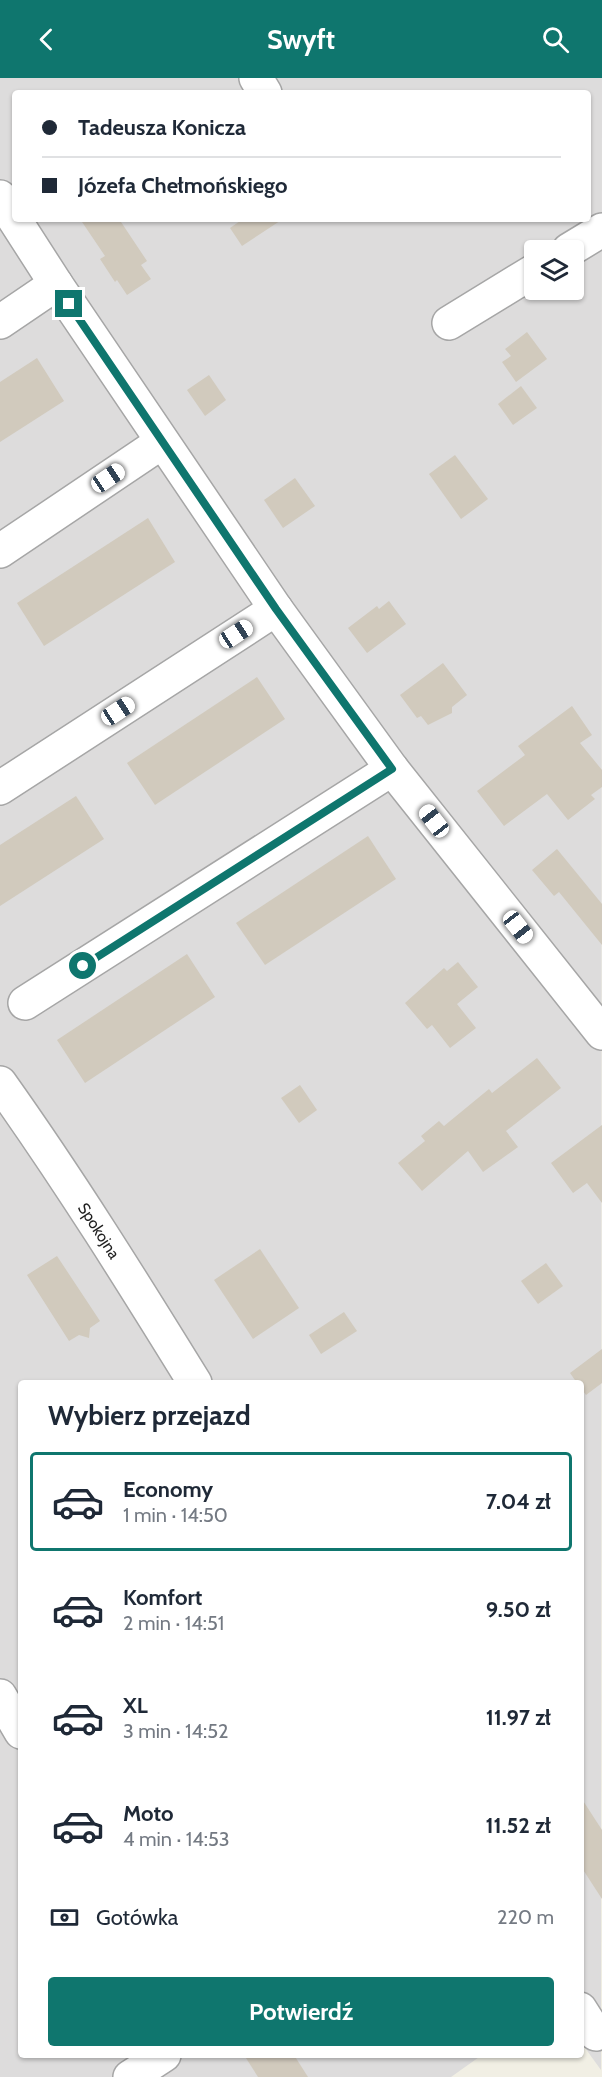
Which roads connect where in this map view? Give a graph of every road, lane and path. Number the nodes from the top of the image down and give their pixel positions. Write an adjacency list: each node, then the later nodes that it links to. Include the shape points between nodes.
1 (0, 197): 2 (street)
2 (12, 216)
3 (16, 222): 7 (street)
4 (602, 230): 5 (street)
5 (584, 241)
6 (524, 278): 9 (street)
7 (56, 284): 8 (street); 10 (street)
8 (0, 321)
9 (449, 323)
10 (162, 442): 11 (street); 12 (street)
11 (0, 551)
12 (276, 609): 13 (street); 14 (street)
13 (392, 769): 15 (street); 16 (street)
14 (0, 788)
15 (25, 1003)
16 (602, 1032)
17 (0, 1083): 18 (street, Spokojna, via 45,1146)
18 (193, 1380)
19 (0, 1696): 20 (street)
20 (18, 1727)
21 (159, 2058): 22 (street)
22 (130, 2077)

